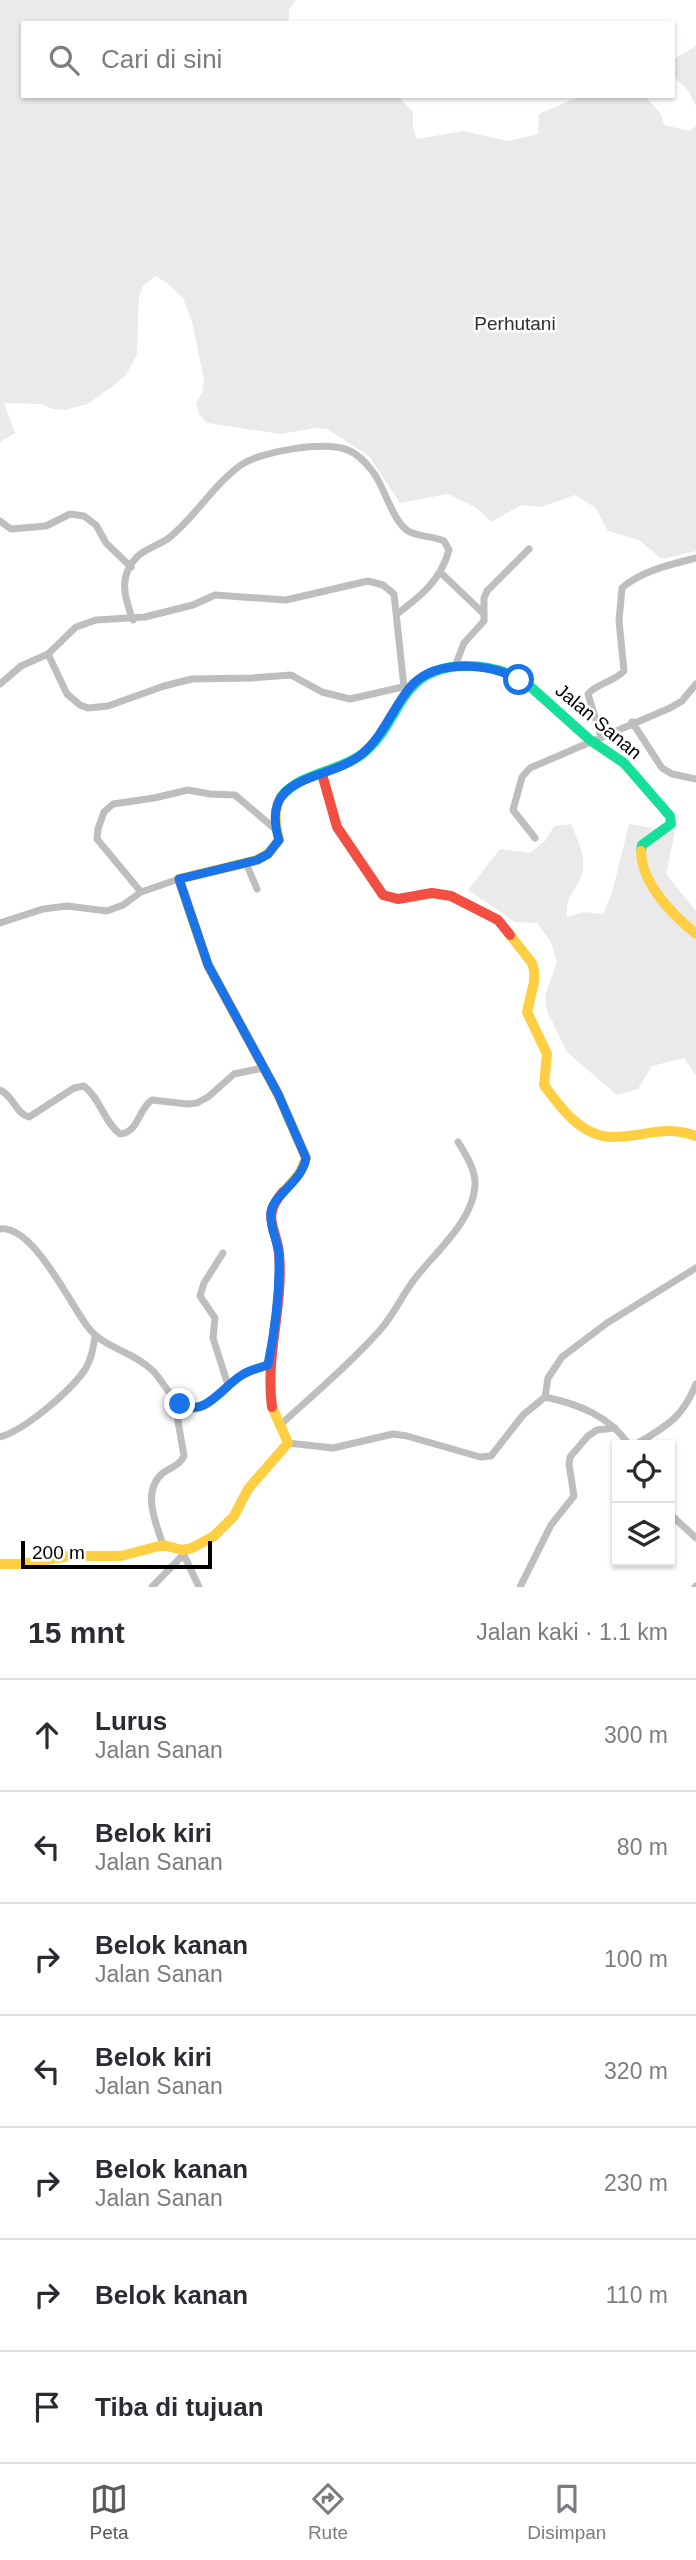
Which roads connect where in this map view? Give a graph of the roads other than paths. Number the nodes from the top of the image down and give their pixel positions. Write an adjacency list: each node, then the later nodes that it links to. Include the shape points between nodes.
1 (0, 521): 4 (street, via 11,529 46,526 70,514 84,516)
2 (529, 549): 7 (street, via 487,591)
3 (696, 558): 15 (street, via 622,588 619,621 624,671 588,694)
4 (131, 567): 5 (street, via 138,556 184,525 242,464 260,456 328,446 349,450 362,459 409,531 444,541 449,550); 8 (street, via 124,576 125,599)
5 (440, 572): 6 (street, via 424,594); 7 (street)
6 (397, 614): 8 (street, via 394,594 368,581 286,600 215,595); 13 (street)
7 (485, 615): 10 (street, via 464,643)
8 (133, 620): 9 (street, via 102,619 80,625)
9 (48, 654): 11 (street, via 20,666); 13 (street, via 67,694 88,708 192,679 291,675 322,692 350,699)
10 (455, 666): 13 (street, Jalan Sanan); 15 (street, Jalan Sanan, via 506,672)
11 (0, 684)
12 (696, 684): 14 (street, via 676,705)
13 (409, 685): 16 (street, via 362,755)
14 (632, 722): 15 (street); 17 (street, via 662,768)
15 (596, 739): 19 (street, via 535,764 522,777 513,810); 25 (street, Jalan Sanan, via 629,767 672,820 667,829 642,845 640,859 680,922)
16 (322, 774): 18 (street, via 301,779 290,788 278,804); 28 (street, via 337,827 383,895 398,899 432,893 451,896 498,920 532,963 535,983 527,1012 547,1054 544,1085 574,1121 600,1136 679,1130)
17 (696, 779)
18 (274, 828): 20 (street, via 279,840 275,846 263,858); 23 (street, via 232,794 188,790 113,804 104,812 97,839)
19 (535, 838)
20 (246, 863): 21 (street); 22 (street)
21 (179, 879): 23 (street); 26 (street, via 208,965)
22 (257, 890)
23 (141, 892): 24 (street, via 107,911 67,906)
24 (0, 923)
25 (696, 934)
26 (263, 1068): 27 (street, via 228,1077 197,1103 152,1100 125,1134 110,1124 84,1086 29,1117); 34 (street, via 306,1158 301,1175 271,1213 279,1254)
27 (0, 1090)
28 (696, 1136)
29 (458, 1142): 39 (street, via 475,1185 467,1212 381,1329)
30 (0, 1229): 33 (street, via 15,1231 26,1240)
31 (223, 1254): 36 (street, via 200,1296 215,1318 213,1338)
32 (696, 1268): 38 (street, via 567,1352 548,1378)
33 (94, 1336): 37 (street, via 145,1364); 41 (street, via 92,1354 79,1378 21,1427)
34 (268, 1365): 36 (street, via 248,1371); 39 (street, via 272,1408)
35 (696, 1384): 43 (street, via 679,1415)
36 (228, 1385): 37 (street, via 198,1408 188,1408)
37 (173, 1396): 47 (street, via 184,1456 155,1483 151,1507)
38 (545, 1397): 40 (street, via 576,1405); 44 (street, via 523,1415 487,1458 393,1434 333,1448)
39 (279, 1426): 44 (street)
40 (615, 1428): 42 (street); 52 (street, via 587,1436 570,1457 574,1496 551,1525)
41 (0, 1437)
42 (625, 1440)
43 (642, 1440)
44 (288, 1443): 48 (street, via 248,1489 226,1525 203,1544)
45 (675, 1519): 46 (street)
46 (696, 1538)
47 (163, 1545): 48 (street); 49 (street, via 121,1556)
48 (183, 1552): 50 (street); 51 (street)
49 (0, 1564)
50 (152, 1587)
51 (199, 1587)
52 (520, 1587)

